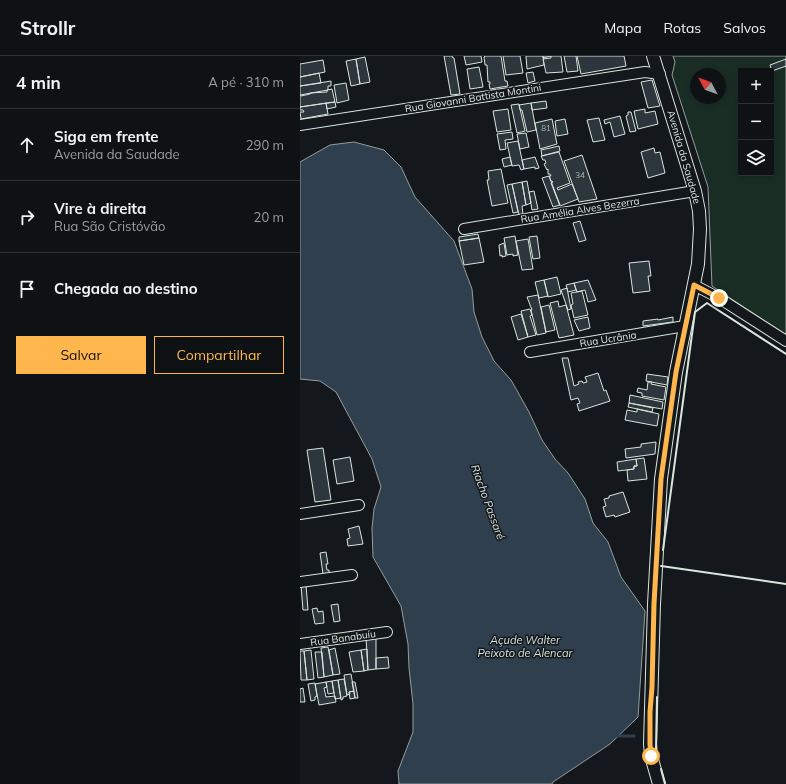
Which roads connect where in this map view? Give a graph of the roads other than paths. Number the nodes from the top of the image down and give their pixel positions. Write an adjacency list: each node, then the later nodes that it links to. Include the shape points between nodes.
1 (656, 65): 2 (street, Rua Giovanni Battista Montini, via 645,72); 3 (street, Avenida da Saudade)
2 (300, 125)
3 (695, 191): 4 (street, Rua Amélia Alves Bezerra); 5 (street, Avenida da Saudade, via 700,240)
4 (464, 229)
5 (694, 285): 6 (street, Avenida da Saudade); 7 (street)
6 (685, 326): 8 (street, Rua Ucrânia); 15 (street, Avenida da Saudade, via 663,463 658,524 650,744)
7 (786, 341)
8 (530, 352)
9 (359, 505): 10 (street)
10 (300, 514)
11 (352, 575): 12 (street)
12 (300, 582)
13 (387, 632): 14 (street, Rua Banabuíu)
14 (300, 644)
15 (659, 784)

